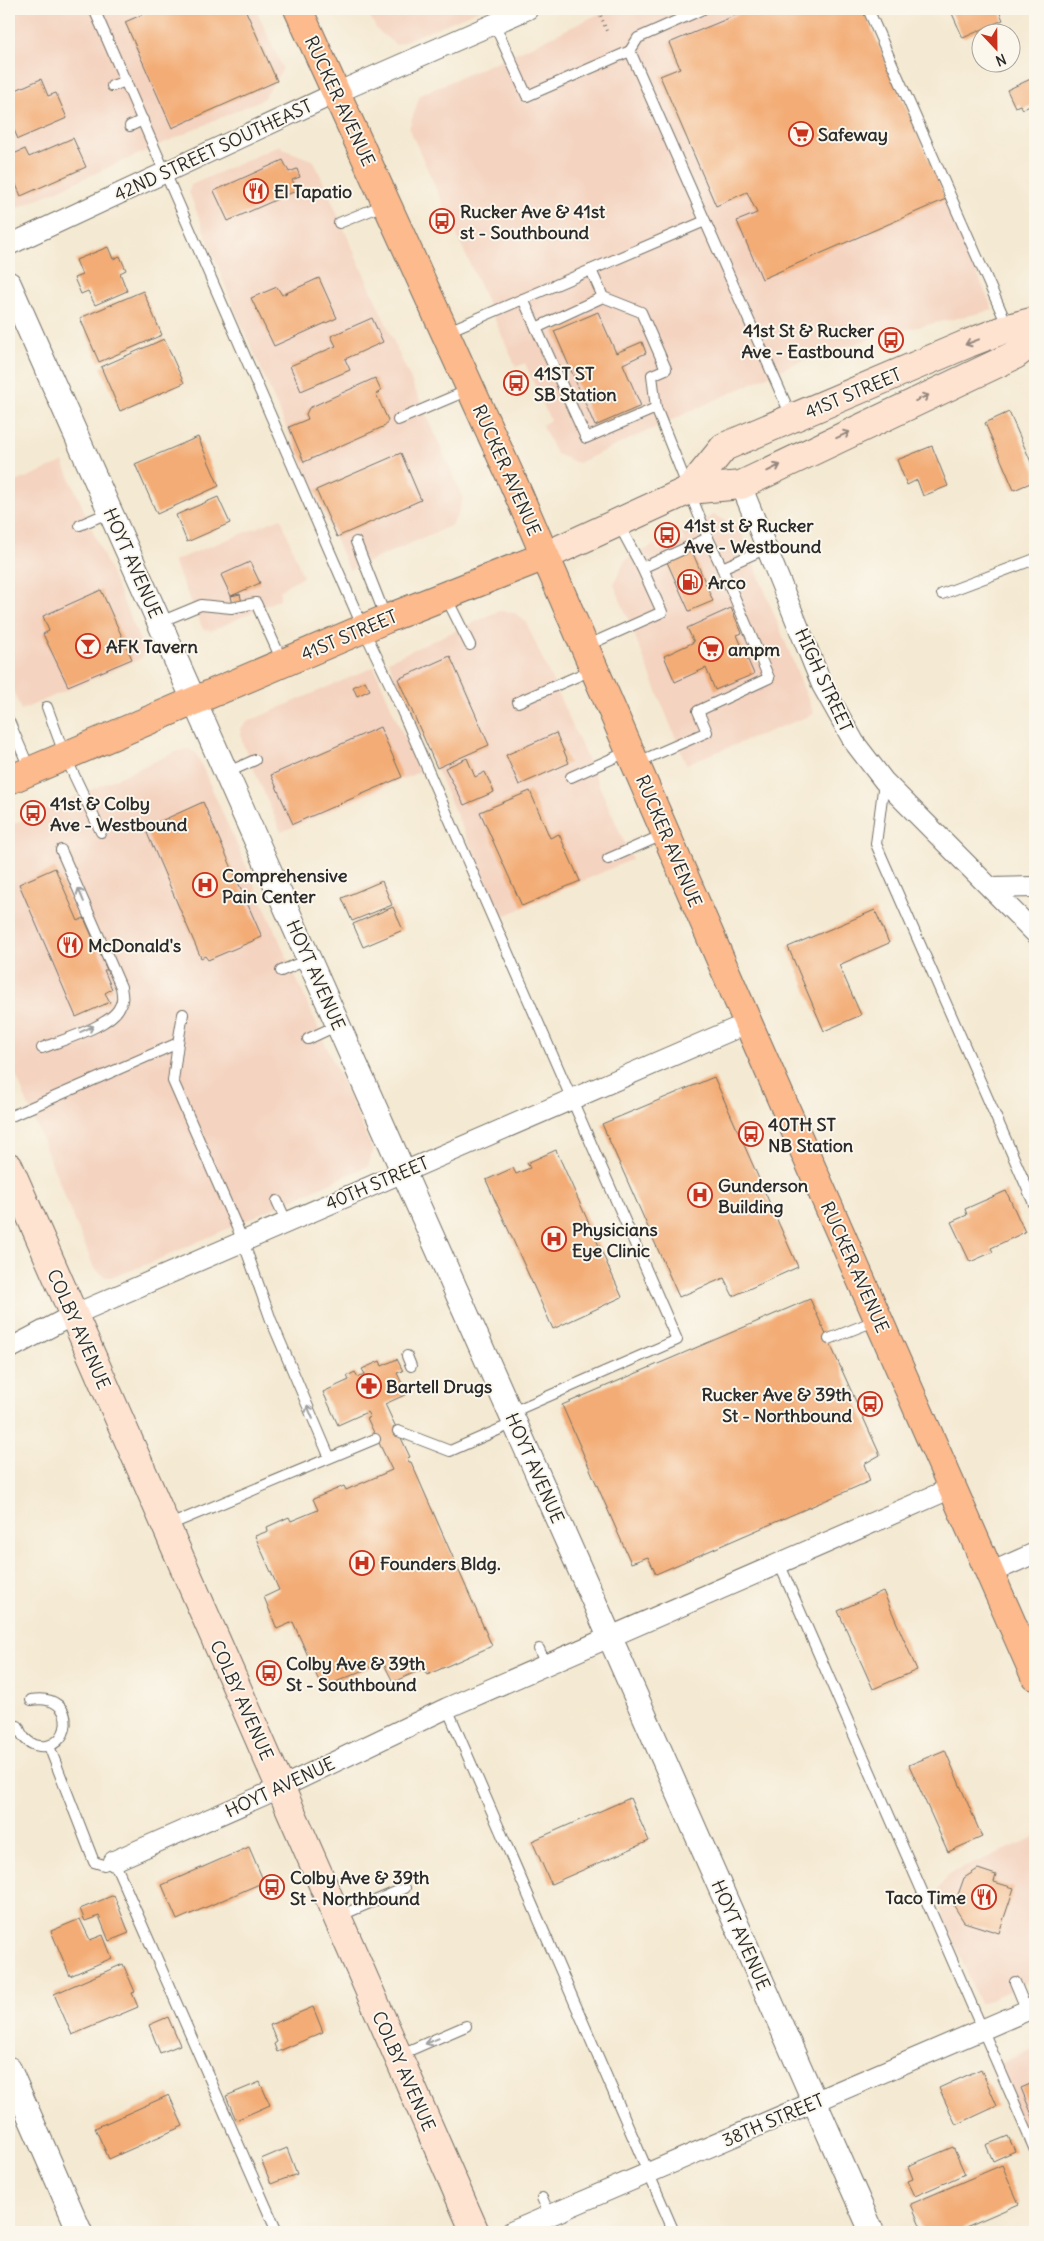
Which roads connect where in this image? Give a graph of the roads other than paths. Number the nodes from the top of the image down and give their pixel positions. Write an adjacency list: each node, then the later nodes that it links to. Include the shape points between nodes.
1 (94, 9): 8 (lane)
2 (298, 9): 10 (main road, RUCKER AVENUE)
3 (703, 9): 7 (lane, via 638,38)
4 (868, 9): 24 (lane)
5 (517, 11): 6 (street, 42ND STREET SOUTHEAST)
6 (494, 23): 7 (lane, via 527,96); 10 (street, 42ND STREET SOUTHEAST)
7 (630, 50): 15 (lane)
8 (126, 81): 9 (lane); 11 (lane)
9 (112, 86)
10 (336, 93): 13 (street, 42ND STREET SOUTHEAST); 14 (main road, RUCKER AVENUE)
11 (143, 120): 12 (lane); 13 (lane)
12 (130, 126)
13 (166, 172): 17 (street, 42ND STREET SOUTHEAST); 48 (lane)
14 (387, 203): 16 (lane); 25 (main road, RUCKER AVENUE)
15 (705, 221): 18 (lane); 30 (lane)
16 (339, 223)
17 (9, 245)
18 (591, 270): 20 (lane); 21 (lane)
19 (9, 284): 35 (street, HOYT AVENUE)
20 (603, 297): 23 (lane); 29 (lane, via 641,312 666,369 652,375)
21 (523, 299): 23 (lane); 25 (lane)
22 (1035, 321): 24 (main road, 41ST STREET)
23 (536, 328): 29 (lane, via 586,438)
24 (1008, 328): 28 (main road, 41ST STREET, one-way to 28)
25 (446, 332): 27 (main road, RUCKER AVENUE)
26 (1035, 340): 31 (main road, 41ST STREET, one-way to 26, via 1015,355)
27 (472, 389): 32 (lane); 41 (main road, RUCKER AVENUE)
28 (864, 389): 30 (main road, 41ST STREET); 31 (main road)
29 (656, 408): 34 (lane)
30 (792, 418): 34 (main road, 41ST STREET, via 724,447)
31 (877, 418): 33 (main road, 41ST STREET, one-way to 31)
32 (398, 420)
33 (740, 485): 34 (main road, 41ST STREET); 40 (street, HIGH STREET)
34 (689, 490): 36 (main road, 41ST STREET); 38 (lane)
35 (110, 512): 37 (lane); 47 (street, HOYT AVENUE)
36 (618, 523): 41 (main road, 41ST STREET); 43 (lane)
37 (80, 525)
38 (707, 536): 43 (lane); 44 (lane)
39 (356, 542): 48 (lane)
40 (767, 548): 44 (lane); 62 (street, HIGH STREET, via 822,684 854,742)
41 (545, 556): 46 (main road, 41ST STREET); 50 (main road, RUCKER AVENUE)
42 (1035, 559): 45 (lane)
43 (642, 568): 50 (lane, via 662,612)
44 (722, 568): 57 (lane, via 768,678 698,711 707,732)
45 (942, 594)
46 (445, 595): 48 (main road, 41ST STREET); 49 (lane)
47 (160, 622): 51 (lane, via 201,605 231,608 256,603); 52 (street, HOYT AVENUE)
48 (375, 624): 51 (main road, 41ST STREET); 78 (lane, via 396,697)
49 (470, 645)
50 (590, 658): 53 (lane); 57 (main road, RUCKER AVENUE)
51 (282, 663): 52 (main road, 41ST STREET)
52 (193, 702): 56 (main road, 41ST STREET); 59 (street, HOYT AVENUE)
53 (518, 702)
54 (47, 707): 56 (lane)
55 (9, 721): 60 (lane)
56 (65, 756): 60 (main road, 41ST STREET); 63 (lane)
57 (633, 757): 61 (lane); 64 (main road, RUCKER AVENUE)
58 (255, 760): 59 (lane)
59 (226, 773): 70 (street, HOYT AVENUE)
60 (20, 775)
61 (571, 777)
62 (884, 781): 68 (street, HIGH STREET); 83 (lane, via 876,844)
63 (101, 832)
64 (666, 833): 66 (lane); 73 (main road, RUCKER AVENUE)
65 (61, 850): 77 (lane, one-way to 65, via 111,1018 123,998)
66 (608, 859)
67 (1035, 887): 68 (street)
68 (990, 888): 69 (street, HIGH STREET)
69 (1035, 933)
70 (309, 959): 71 (lane); 74 (street, HOYT AVENUE)
71 (281, 971)
72 (183, 1014): 76 (lane)
73 (748, 1023): 78 (street, 40TH STREET); 87 (main road, RUCKER AVENUE)
74 (338, 1025): 75 (lane); 81 (street, HOYT AVENUE)
75 (308, 1039)
76 (178, 1043): 79 (lane); 85 (lane, via 173,1081)
77 (42, 1048)
78 (571, 1100): 81 (street, 40TH STREET); 90 (lane, via 678,1340)
79 (9, 1117)
80 (9, 1167): 86 (main road, COLBY AVENUE)
81 (403, 1172): 84 (street, 40TH STREET); 90 (street, HOYT AVENUE)
82 (277, 1201): 84 (lane)
83 (1035, 1206)
84 (287, 1222): 85 (street, 40TH STREET)
85 (243, 1242): 86 (street, 40TH STREET); 93 (lane, one-way to 85, via 271,1320)
86 (73, 1315): 89 (street, 40TH STREET); 95 (main road, COLBY AVENUE)
87 (878, 1319): 88 (lane); 94 (main road, RUCKER AVENUE)
88 (829, 1339)
89 (9, 1349)
90 (512, 1418): 91 (lane, via 450,1451); 99 (street, HOYT AVENUE)
91 (398, 1431)
92 (375, 1439): 93 (lane)
93 (330, 1456): 95 (lane)
94 (952, 1488): 97 (street, HOYT AVENUE); 98 (main road, RUCKER AVENUE)
95 (166, 1526): 105 (main road, COLBY AVENUE)
96 (1035, 1553): 98 (street)
97 (780, 1563): 99 (street, HOYT AVENUE); 112 (lane)
98 (990, 1573): 100 (main road, RUCKER AVENUE)
99 (610, 1638): 102 (street, HOYT AVENUE, via 542,1657); 115 (street, HOYT AVENUE)
100 (1035, 1676)
101 (32, 1700): 104 (lane, via 56,1702 65,1715 62,1737)
102 (447, 1708): 105 (street, HOYT AVENUE); 117 (lane)
103 (18, 1726): 104 (lane, via 26,1740)
104 (49, 1746): 106 (lane, via 94,1862 104,1865)
105 (280, 1788): 106 (street, HOYT AVENUE); 108 (main road, COLBY AVENUE)
106 (114, 1861): 119 (lane)
107 (405, 1888): 108 (lane)
108 (337, 1917): 113 (main road, COLBY AVENUE)
109 (1015, 1982): 110 (lane)
110 (1031, 2009): 112 (street, 38TH STREET)
111 (466, 2026): 113 (lane, one-way to 113)
112 (982, 2031): 115 (street, 38TH STREET); 116 (lane)
113 (398, 2056): 120 (main road, COLBY AVENUE)
114 (9, 2069): 118 (street)
115 (815, 2102): 117 (street, 38TH STREET); 123 (street, HOYT AVENUE)
116 (1035, 2150)
117 (647, 2173): 121 (street, 38TH STREET, via 546,2207); 122 (lane)
118 (80, 2232)
119 (277, 2232)
120 (474, 2232)
121 (511, 2232)
122 (674, 2232)
123 (872, 2232)

